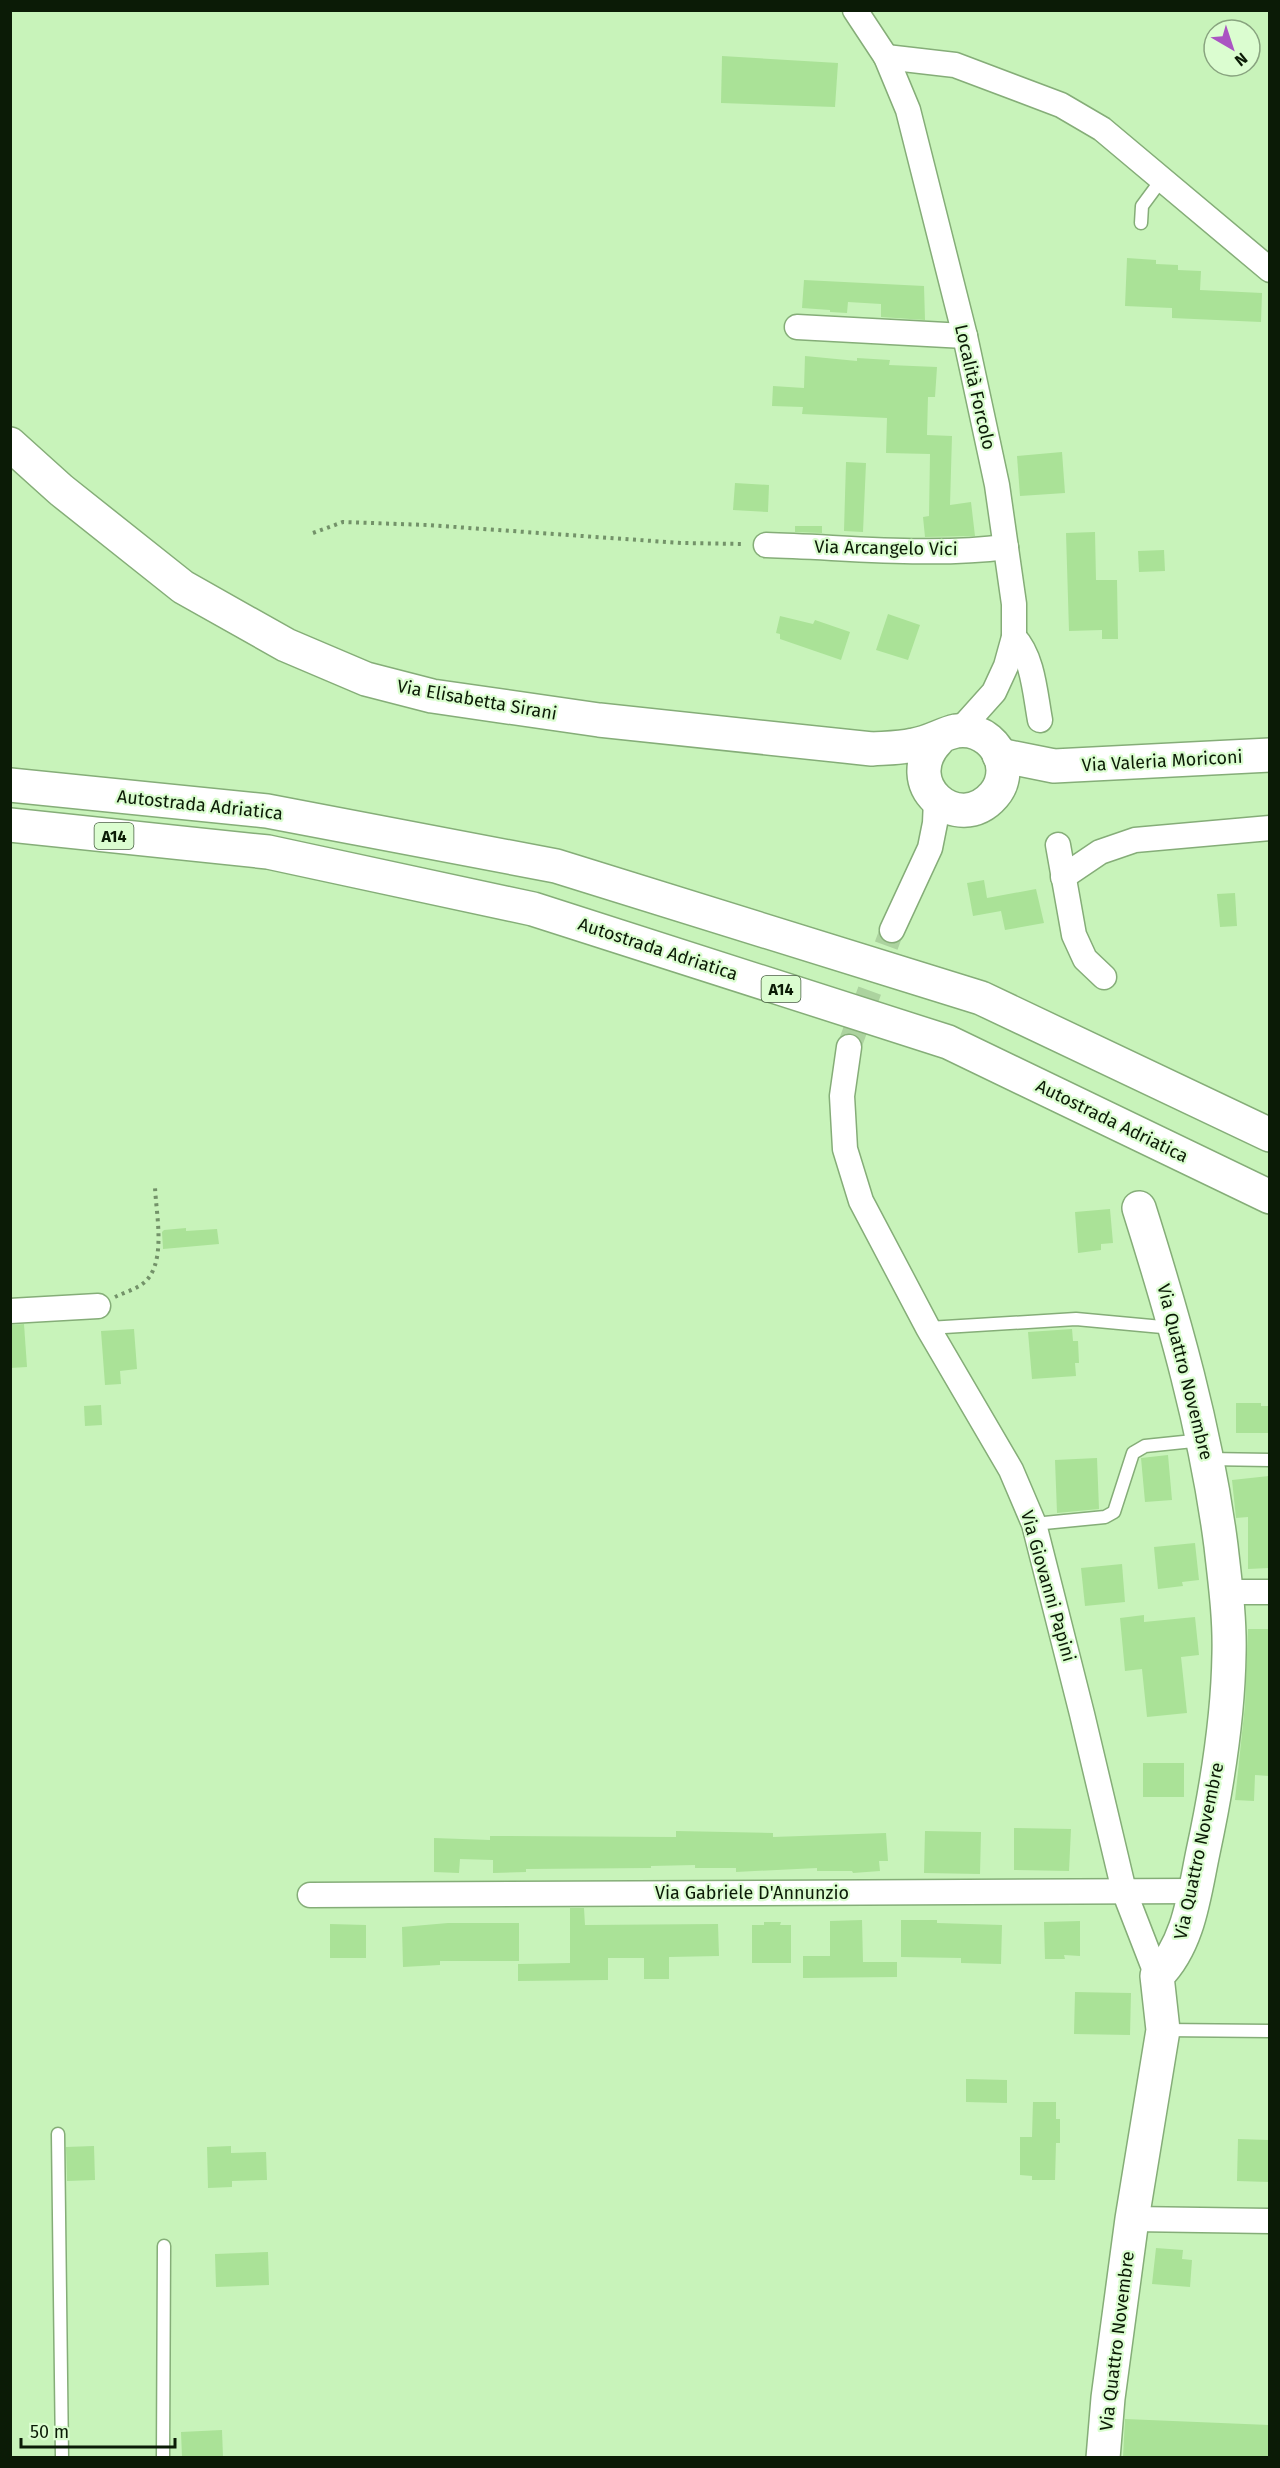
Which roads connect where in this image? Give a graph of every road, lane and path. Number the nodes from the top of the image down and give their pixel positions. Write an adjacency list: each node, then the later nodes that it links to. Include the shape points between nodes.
1 (855, 10): 2 (street, Località Forcolo)
2 (886, 57): 3 (street, via 955,65 1061,105 1102,129); 7 (street, Località Forcolo, via 908,110)
3 (1162, 179): 4 (lane, via 1142,206); 5 (street)
4 (1140, 223)
5 (1269, 270)
6 (797, 327): 7 (street)
7 (965, 336): 11 (street, Località Forcolo)
8 (10, 444): 16 (main road, Via Elisabetta Sirani, via 183,587 286,645 366,679 432,696 599,720)
9 (313, 533): 10 (path, via 343,522 681,543)
10 (766, 544): 11 (street, Via Arcangelo Vici, via 915,550)
11 (1006, 547): 12 (street, Località Forcolo)
12 (1014, 637): 13 (street); 14 (street, Località Forcolo, via 1026,656)
13 (994, 692): 15 (street); 18 (street, via 989,719)
14 (1040, 720)
15 (948, 735): 16 (main road, Via Elisabetta Sirani, via 913,746); 18 (main road, via 981,735); 20 (main road, via 924,759)
16 (872, 749): 20 (main road, Via Elisabetta Sirani, via 907,766)
17 (1269, 755): 18 (main road, Via Valeria Moriconi, via 1054,766)
18 (997, 760): 21 (main road, via 988,801)
19 (10, 785): 30 (main road, Autostrada Adriatica / A14, via 267,811 556,866 981,998)
20 (930, 790): 21 (main road, via 956,810); 25 (street, via 935,823)
21 (967, 810): 25 (street)
22 (10, 825): 32 (main road, Autostrada Adriatica / A14, via 268,852 533,909 948,1042)
23 (1269, 828): 26 (street, via 1135,840 1100,852)
24 (1058, 845): 26 (street)
25 (930, 848): 27 (street)
26 (1064, 877): 28 (street, via 1074,935 1085,959)
27 (892, 930)
28 (1104, 977)
29 (849, 1047): 36 (street, Via Giovanni Papini, via 842,1096 845,1149 861,1202)
30 (1269, 1135)
31 (155, 1187): 34 (path, via 158,1261 152,1274 141,1285)
32 (1269, 1197)
33 (1139, 1208): 37 (main road, Via Quattro Novembre)
34 (98, 1306): 35 (street)
35 (10, 1311)
36 (928, 1328): 37 (lane, via 1076,1320); 40 (street, Via Giovanni Papini, via 1011,1470)
37 (1177, 1328): 38 (main road, Via Quattro Novembre)
38 (1206, 1450): 39 (lane); 40 (lane, via 1145,1446 1133,1453 1114,1512 1105,1517); 41 (main road, Via Quattro Novembre)
39 (1269, 1460)
40 (1034, 1524): 43 (street, Via Giovanni Papini)
41 (1226, 1592): 42 (street); 44 (main road, Via Quattro Novembre, via 1226,1710)
42 (1269, 1592)
43 (1124, 1891): 44 (street, Via Gabriele D'Annunzio); 45 (street, Via Gabriele D'Annunzio); 46 (street, Via Giovanni Papini)
44 (1195, 1892): 46 (main road, Via Quattro Novembre, via 1180,1946)
45 (310, 1895)
46 (1157, 1977): 47 (main road, Via Quattro Novembre)
47 (1162, 2030): 48 (lane); 50 (main road, Via Quattro Novembre)
48 (1269, 2031)
49 (58, 2134): 53 (lane)
50 (1132, 2219): 51 (street); 55 (main road, Via Quattro Novembre)
51 (1269, 2221)
52 (164, 2246): 54 (lane)
53 (62, 2457)
54 (163, 2457)
55 (1103, 2457)

